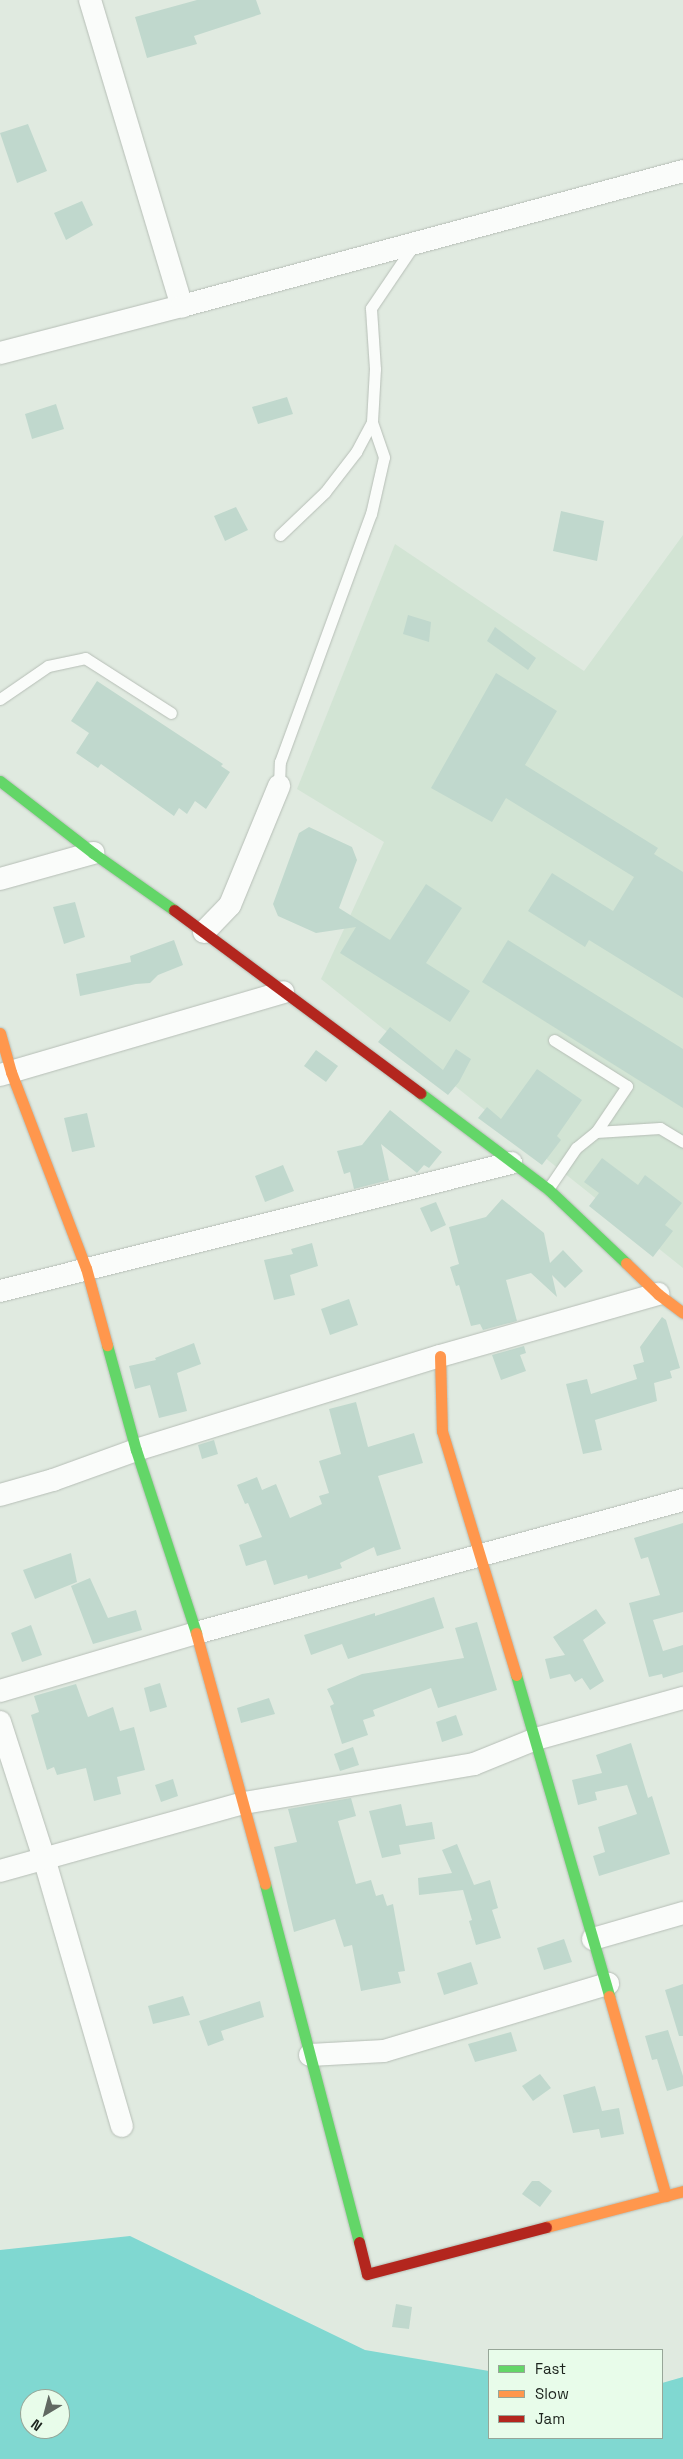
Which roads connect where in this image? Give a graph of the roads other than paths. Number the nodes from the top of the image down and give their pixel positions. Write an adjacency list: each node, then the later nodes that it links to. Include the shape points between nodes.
1 (90, 0): 4 (street)
2 (683, 171): 3 (street)
3 (415, 244): 4 (street); 6 (lane, via 371,308 375,369)
4 (182, 306): 5 (street)
5 (0, 353)
6 (372, 422): 7 (lane, via 356,452 325,492); 11 (lane, via 384,456 371,514 280,762)
7 (280, 535)
8 (0, 699): 9 (lane, via 48,666 85,658)
9 (170, 713)
10 (0, 781): 12 (street)
11 (279, 786): 14 (street, via 230,905)
12 (93, 853): 13 (street); 14 (street)
13 (0, 878)
14 (204, 932): 15 (street)
15 (283, 992): 18 (street); 21 (street)
16 (0, 1033): 18 (street)
17 (554, 1040): 19 (lane, via 627,1086)
18 (6, 1073): 23 (street)
19 (596, 1132): 20 (lane, via 660,1128); 22 (lane, via 576,1148)
20 (683, 1142)
21 (511, 1163): 22 (street); 23 (street)
22 (548, 1189): 25 (street)
23 (86, 1268): 24 (street); 28 (street)
24 (0, 1291)
25 (658, 1294): 26 (street); 27 (street)
26 (683, 1313)
27 (440, 1356): 28 (street); 31 (street, via 442,1431)
28 (136, 1450): 29 (street); 32 (street)
29 (0, 1495)
30 (683, 1500): 31 (street)
31 (481, 1557): 32 (street); 36 (street)
32 (196, 1632): 33 (street); 37 (street)
33 (0, 1691)
34 (683, 1698): 36 (street)
35 (0, 1722): 38 (street)
36 (536, 1738): 37 (street, via 474,1764); 41 (street)
37 (244, 1804): 38 (street); 43 (street)
38 (44, 1858): 39 (street); 44 (street)
39 (0, 1870)
40 (683, 1913): 41 (street)
41 (593, 1939): 42 (street)
42 (608, 1984): 43 (street, via 384,2051); 46 (street)
43 (310, 2055): 46 (street, via 367,2274)
44 (122, 2126)
45 (683, 2191): 46 (street)
46 (666, 2196)

